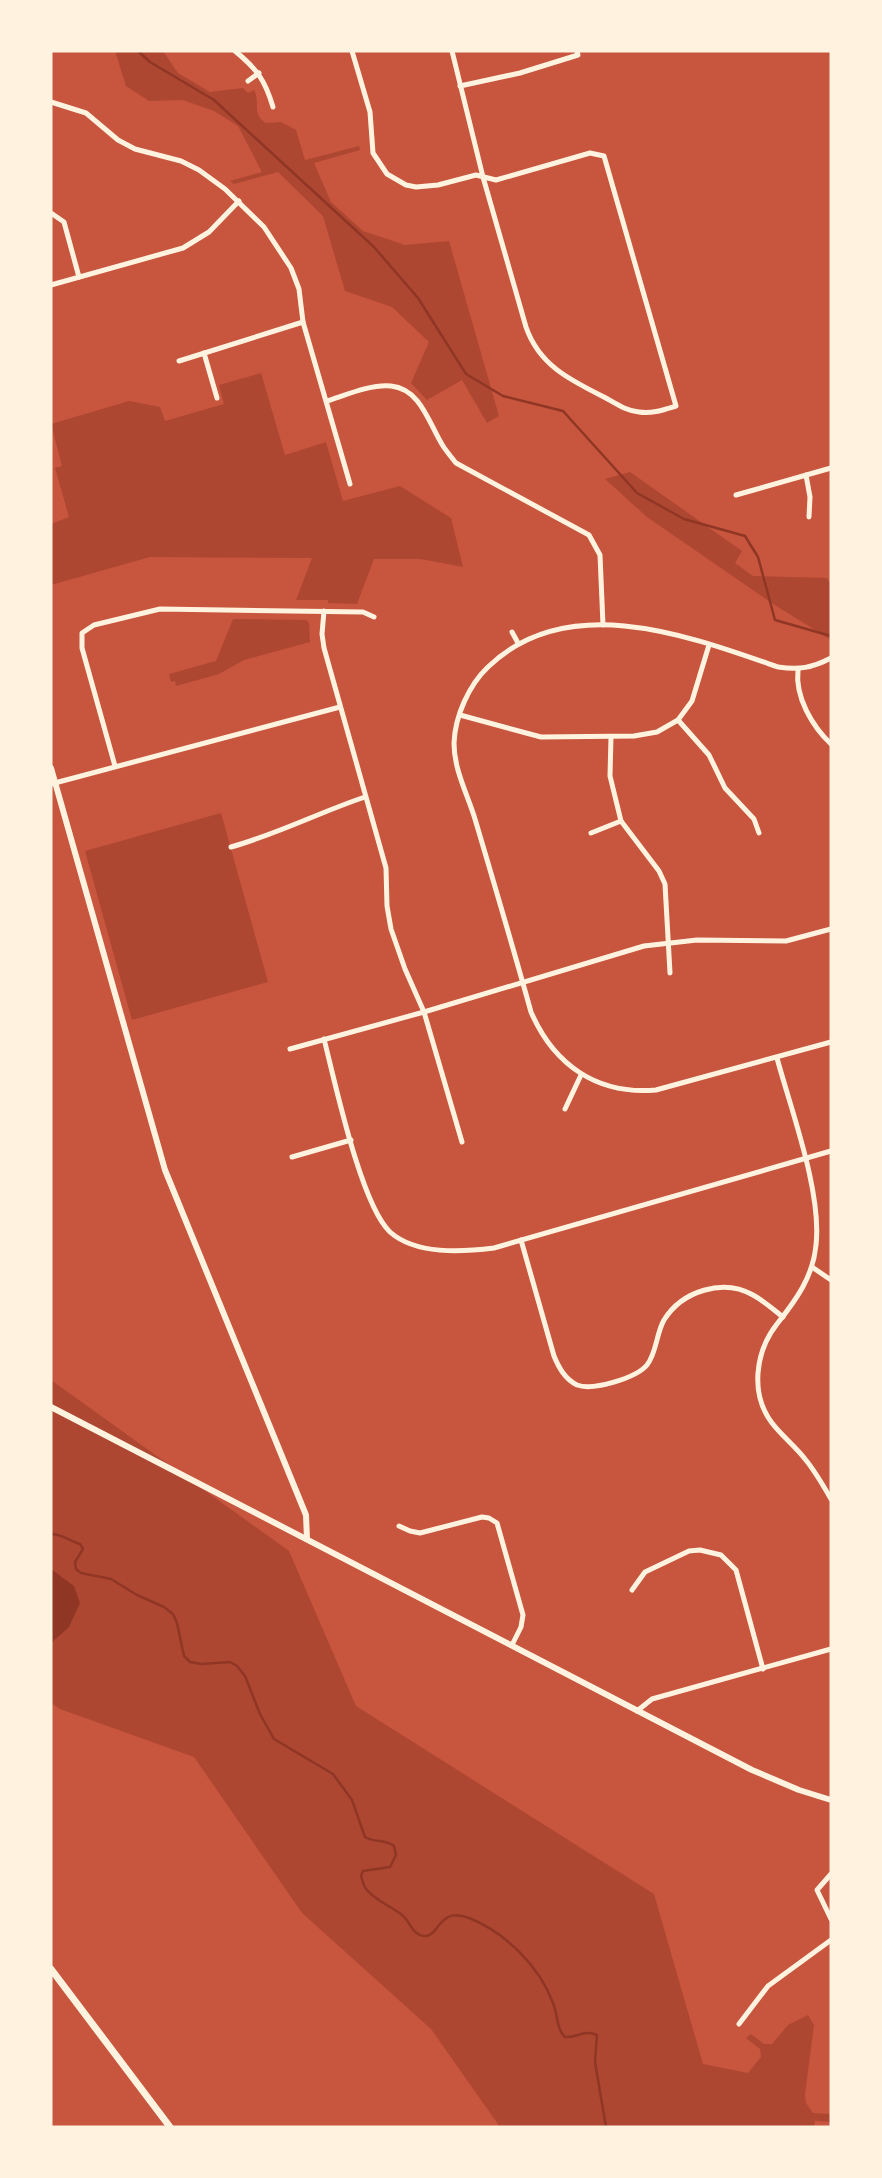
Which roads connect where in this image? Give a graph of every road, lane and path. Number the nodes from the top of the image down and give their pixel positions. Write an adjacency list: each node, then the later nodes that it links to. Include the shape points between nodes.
1 (235, 51): 5 (street)
2 (352, 51): 10 (street, via 370,111 373,153 387,174 416,187)
3 (452, 51): 7 (street)
4 (578, 53): 7 (street, via 520,73)
5 (259, 73): 6 (street); 9 (street)
6 (248, 81)
7 (460, 86): 10 (street)
8 (51, 102): 11 (street, via 86,113 135,149 199,170)
9 (273, 107)
10 (483, 177): 10 (street, via 496,180 590,153 604,156 676,406 630,411 565,377 540,355 526,327)
11 (239, 201): 13 (street, via 193,244); 15 (street, via 264,227 291,268)
12 (51, 213): 13 (street, via 64,222)
13 (79, 277): 14 (street)
14 (51, 285)
15 (303, 322): 16 (street); 19 (street)
16 (204, 353): 17 (street); 18 (street)
17 (179, 360)
18 (217, 398)
19 (327, 401): 22 (street); 27 (street, via 391,386 410,392 456,463 589,535 600,555)
20 (831, 468): 21 (street)
21 (806, 475): 23 (street); 24 (street)
22 (350, 484)
23 (736, 495)
24 (809, 517)
25 (324, 611): 26 (street, via 363,612); 33 (street, via 324,648); 38 (street, via 160,609 94,625 82,633 82,648)
26 (374, 617)
27 (603, 625): 29 (street, via 565,629); 30 (street, via 661,630)
28 (512, 632): 29 (street)
29 (518, 643): 34 (street, via 482,673)
30 (709, 645): 32 (street); 35 (street, via 692,701)
31 (831, 658): 32 (street)
32 (798, 670): 37 (street, via 806,709)
33 (340, 707): 38 (street); 41 (street)
34 (460, 715): 36 (street, via 541,737); 49 (street, via 454,741 457,769)
35 (678, 720): 36 (street, via 657,732); 44 (street, via 709,755 725,788 754,819)
36 (611, 737): 42 (street, via 610,776)
37 (831, 744)
38 (115, 766): 40 (street)
39 (51, 768): 40 (street)
40 (53, 783): 69 (street, via 165,1170 306,1515)
41 (365, 797): 45 (street); 50 (street, via 386,868 391,929)
42 (621, 821): 43 (street); 47 (street, via 665,884)
43 (591, 833)
44 (759, 833)
45 (231, 847)
46 (831, 929): 47 (street, via 786,941)
47 (668, 942): 48 (street); 49 (street)
48 (670, 973)
49 (523, 983): 50 (street); 55 (street, via 540,1031)
50 (424, 1012): 51 (street); 58 (street)
51 (324, 1039): 53 (street); 57 (street)
52 (831, 1042): 54 (street)
53 (290, 1049)
54 (776, 1058): 55 (street, via 656,1090 614,1088); 61 (street)
55 (581, 1075): 56 (street)
56 (565, 1109)
57 (351, 1140): 60 (street); 62 (street, via 372,1206 390,1232 401,1239 425,1247 474,1251)
58 (462, 1142)
59 (831, 1151): 61 (street)
60 (292, 1157)
61 (804, 1158): 62 (street); 63 (street, via 816,1207)
62 (521, 1240): 65 (street, via 554,1356 569,1380 579,1385 626,1378 644,1368 669,1313 684,1298 703,1290 724,1287 745,1292)
63 (813, 1268): 64 (street); 65 (street)
64 (831, 1280)
65 (783, 1317): 67 (street, via 758,1363 761,1403)
66 (51, 1407): 69 (street)
67 (831, 1499)
68 (399, 1526): 71 (street, via 420,1533 482,1517 497,1522 523,1615)
69 (307, 1539): 71 (street)
70 (632, 1590): 73 (street, via 645,1572 689,1551 721,1555 736,1570)
71 (512, 1645): 74 (street)
72 (831, 1649): 73 (street)
73 (763, 1668): 74 (street, via 652,1699)
74 (637, 1711): 75 (street, via 752,1770)
75 (831, 1800)
76 (831, 1874): 77 (street, via 817,1890)
77 (831, 1919)
78 (831, 1940): 80 (street, via 768,1986)
79 (51, 1969): 81 (main road)
80 (739, 2024)
81 (170, 2127)

